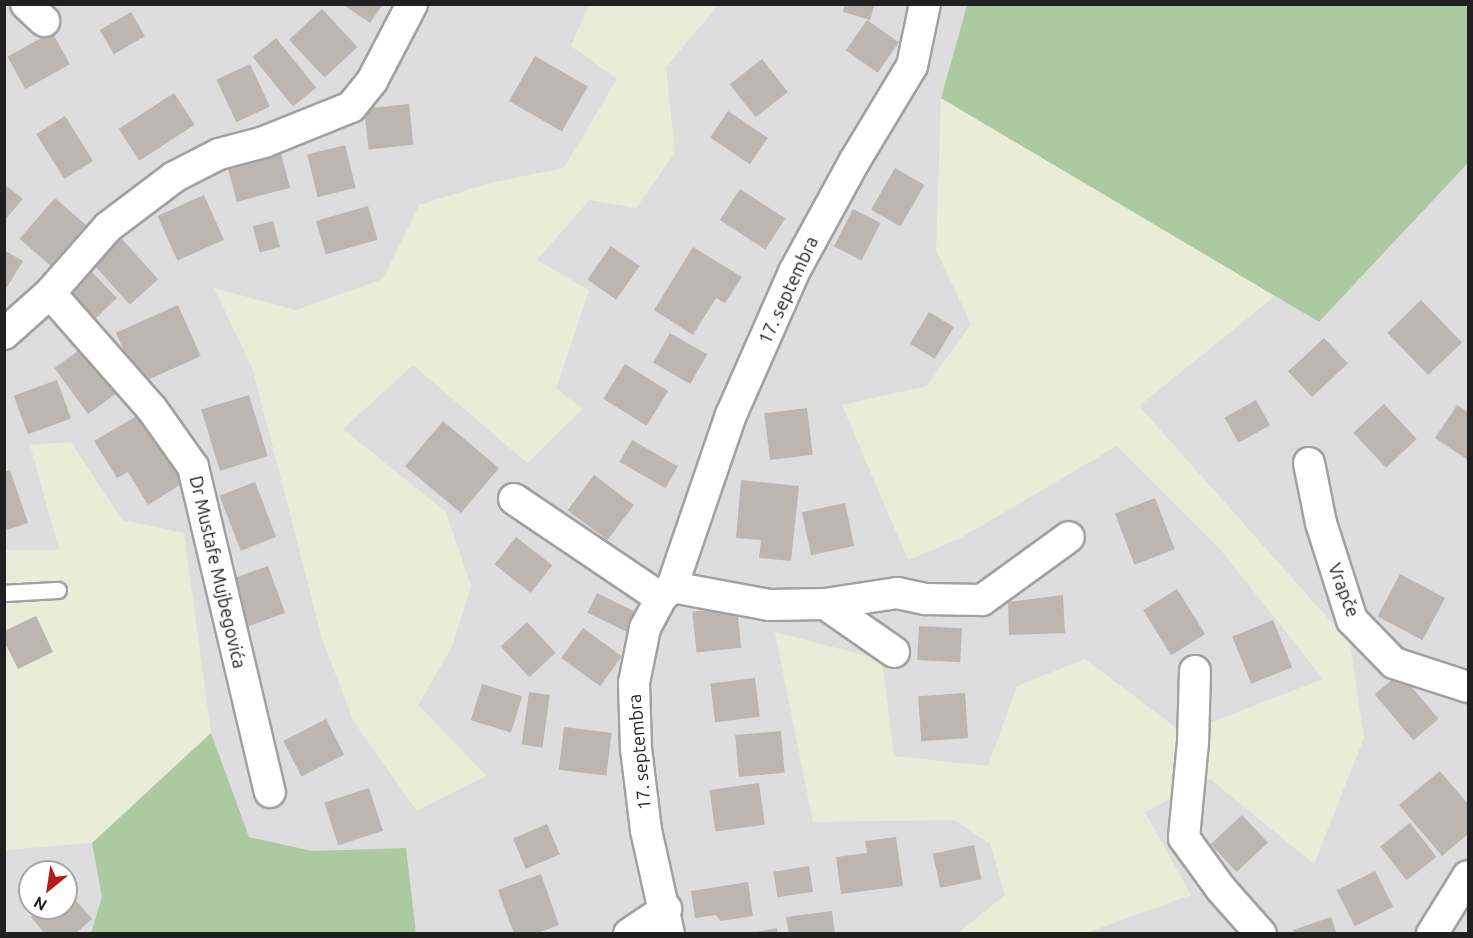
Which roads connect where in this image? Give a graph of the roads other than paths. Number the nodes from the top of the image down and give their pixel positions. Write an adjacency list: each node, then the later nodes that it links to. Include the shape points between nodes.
1 (412, 4): 3 (street, via 372,81 351,107 264,142 219,154 174,177 108,227)
2 (925, 4): 9 (street, 17. septembra, via 912,66 794,272 731,415)
3 (50, 293): 4 (street); 15 (street, Dr Mustafe Mujbegovića, via 152,409 193,467)
4 (4, 334)
5 (1309, 463): 14 (street, Vrapče, via 1321,523 1352,620 1394,663)
6 (514, 499): 9 (street)
7 (1069, 537): 11 (street, via 982,600 926,599 897,593)
8 (58, 590): 10 (lane)
9 (666, 592): 11 (street, via 770,605); 17 (street, 17. septembra, via 645,628 633,682 646,830)
10 (4, 593)
11 (825, 604): 12 (street)
12 (894, 652)
13 (1195, 671): 19 (street, via 1184,838 1221,889)
14 (1468, 687)
15 (270, 792)
16 (1468, 876): 20 (street)
17 (668, 921): 18 (street, 17. septembra)
18 (629, 933)
19 (1261, 933)
20 (1432, 933)

